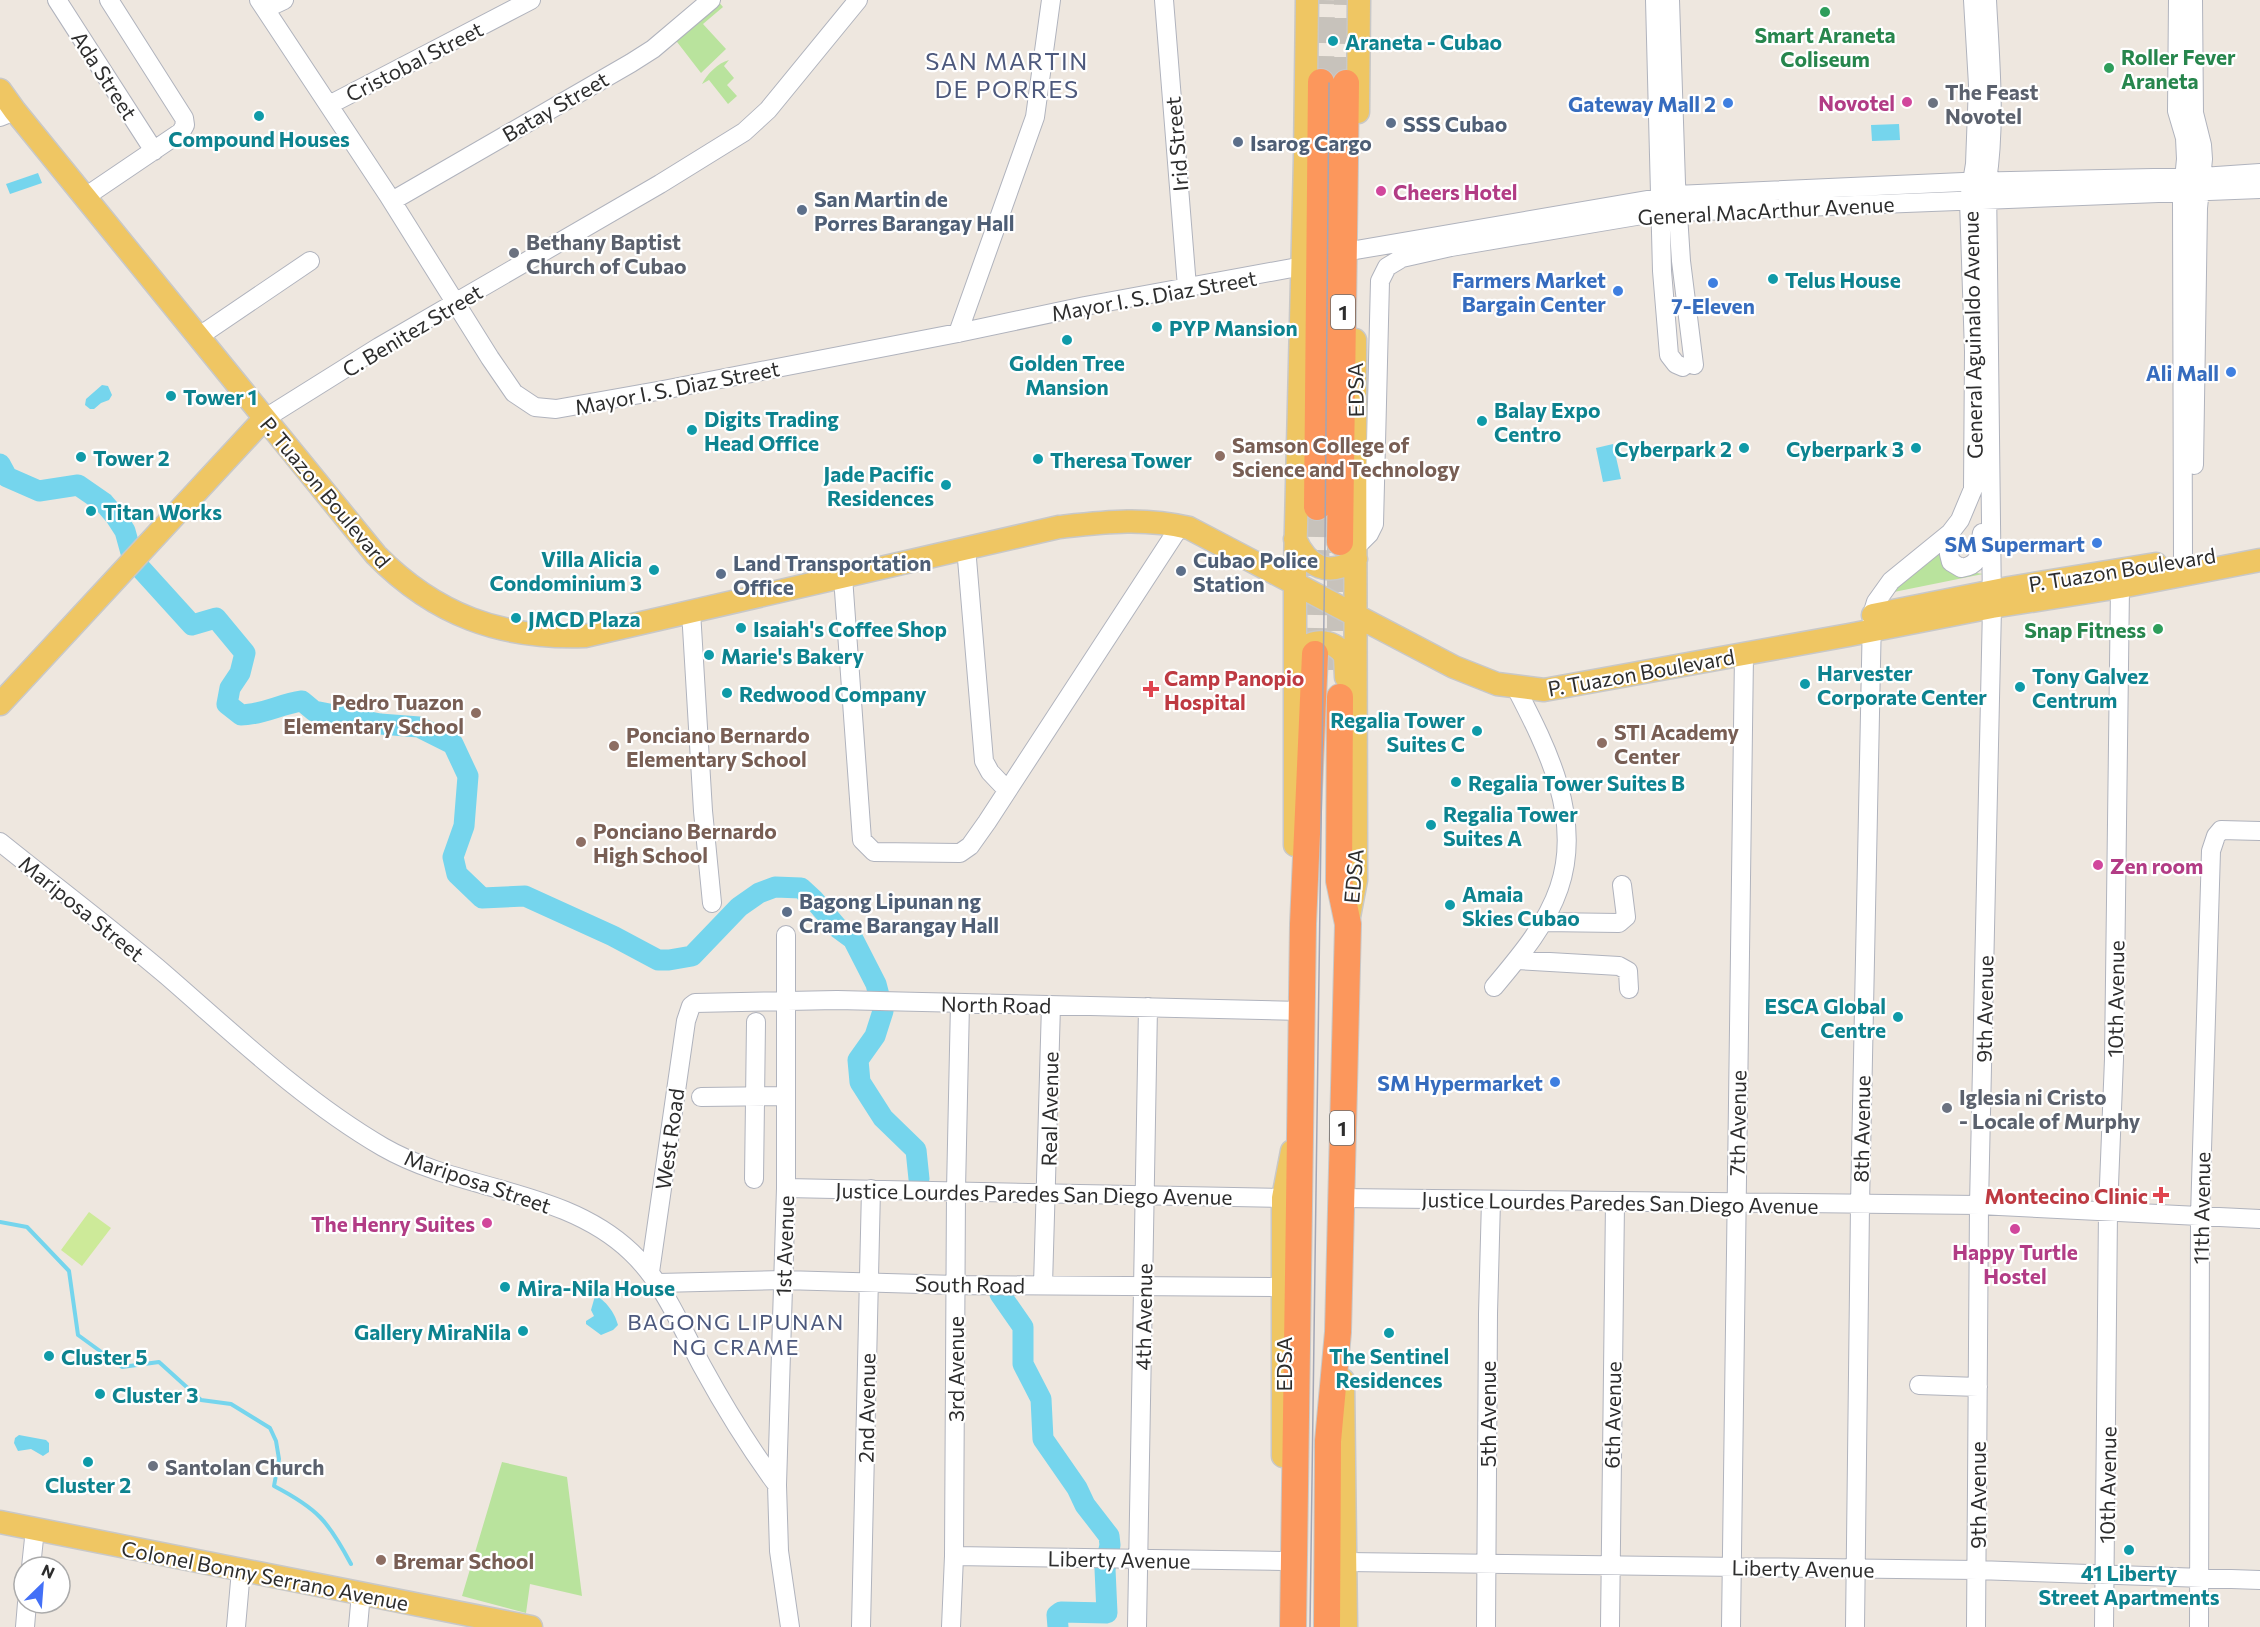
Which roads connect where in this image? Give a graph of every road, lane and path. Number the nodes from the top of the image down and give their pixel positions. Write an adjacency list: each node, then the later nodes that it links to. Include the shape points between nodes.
1 (57, 0): 25 (street, Ada Street)
2 (109, 0): 25 (street, via 184,118 181,132)
3 (285, 0): 18 (street)
4 (531, 0): 23 (street, Cristobal Street)
5 (711, 0): 31 (street, Batay Street, via 631,63)
6 (858, 0): 37 (street, C. Benitez Street, via 768,110 744,132)
7 (1051, 0): 38 (street, via 1035,117)
8 (1164, 0): 36 (street, Irid Street)
9 (1297, 0): 19 (main road)
10 (1307, 0): 19 (main road, EDSA / 1)
11 (1359, 0): 33 (main road, EDSA / 1)
12 (1655, 0): 32 (street)
13 (1670, 0): 32 (street)
14 (1973, 0): 29 (street, General Aguinaldo Avenue, via 1978,85 1975,164)
15 (1987, 0): 29 (street, General Aguinaldo Avenue, via 1990,163)
16 (2178, 0): 27 (street, via 2177,111)
17 (2193, 0): 27 (street, via 2194,113 2202,145)
18 (262, 5): 23 (street, Mayor I. S. Diaz Street)
19 (1306, 22): 35 (main road, EDSA / 1)
20 (1321, 82): 42 (highway, EDSA / 1)
21 (1347, 83): 49 (highway, EDSA / 1)
22 (0, 90): 24 (main road, P. Tuazon Boulevard)
23 (329, 105): 31 (street, Mayor I. S. Diaz Street)
24 (7, 114): 30 (main road, P. Tuazon Boulevard)
25 (154, 151): 30 (street)
26 (2260, 173): 27 (street, General MacArthur Avenue)
27 (2192, 185): 28 (street, General MacArthur Avenue); 29 (street, General MacArthur Avenue); 51 (street)
28 (2260, 189)
29 (1979, 191): 32 (street, General MacArthur Avenue); 43 (street, General Aguinaldo Avenue); 45 (street, General Aguinaldo Avenue, via 1973,489)
30 (85, 197): 39 (main road, P. Tuazon Boulevard)
31 (392, 201): 37 (street, Mayor I. S. Diaz Street)
32 (1669, 204): 33 (street, General MacArthur Avenue); 40 (street, via 1662,271 1669,355 1676,364); 49 (street, General MacArthur Avenue, via 1398,259 1387,267 1379,288 1374,524 1369,534)
33 (1356, 249): 49 (main road, EDSA / 1)
34 (310, 261): 39 (street)
35 (1303, 266): 36 (street, Mayor I. S. Diaz Street); 46 (main road, EDSA / 1)
36 (1187, 287): 38 (street, Mayor I. S. Diaz Street)
37 (457, 303): 38 (street, Mayor I. S. Diaz Street, via 514,393 535,407 556,409); 41 (street, C. Benitez Street)
38 (958, 333)
39 (198, 337): 41 (main road, P. Tuazon Boulevard)
40 (1688, 366)
41 (257, 419): 56 (main road, P. Tuazon Boulevard, via 384,563 434,602 466,618 509,632 555,637 617,630); 65 (main road, C. Benitez Street)
42 (1317, 507)
43 (1991, 510): 45 (street, via 1977,562 1971,567 1961,568 1951,562); 55 (street, General Aguinaldo Avenue)
44 (1180, 526): 48 (main road, P. Tuazon Boulevard, via 1115,520 1059,527); 53 (main road, P. Tuazon Boulevard); 66 (street)
45 (1950, 533): 58 (street, General Aguinaldo Avenue, via 1891,581 1875,602)
46 (1295, 539): 49 (main road, via 1305,556 1318,567 1335,569); 53 (main road, EDSA / 1)
47 (2260, 546): 51 (main road, P. Tuazon Boulevard)
48 (966, 547): 52 (main road, P. Tuazon Boulevard); 66 (street, via 984,761)
49 (1351, 549): 57 (main road, EDSA / 1)
50 (2260, 560): 51 (main road, P. Tuazon Boulevard)
51 (2189, 566): 54 (main road, P. Tuazon Boulevard); 55 (main road, P. Tuazon Boulevard)
52 (843, 577): 56 (main road, P. Tuazon Boulevard); 66 (street, via 862,840 874,852 960,853 970,846)
53 (1294, 584): 57 (main road, P. Tuazon Boulevard); 62 (main road, EDSA / 1)
54 (2120, 587): 55 (main road, P. Tuazon Boulevard); 100 (street, 10th Avenue, via 2114,1059)
55 (1992, 599): 58 (main road, P. Tuazon Boulevard); 99 (street, 9th Avenue)
56 (691, 611): 70 (street)
57 (1356, 617): 59 (main road, P. Tuazon Boulevard); 60 (main road, EDSA / 1)
58 (1872, 623): 61 (main road, P. Tuazon Boulevard, via 1849,635); 98 (street, 8th Avenue)
59 (1382, 631): 60 (main road); 63 (main road, P. Tuazon Boulevard, via 1471,675)
60 (1356, 650): 64 (main road, EDSA / 1)
61 (1744, 654): 63 (main road, P. Tuazon Boulevard, via 1556,689); 97 (street, 7th Avenue)
62 (1305, 656): 64 (main road, via 1304,646 1312,643 1339,649 1345,656); 81 (highway, EDSA / 1)
63 (1516, 688): 71 (street, via 1544,742 1563,804 1566,838 1560,887)
64 (1348, 697): 94 (highway, EDSA / 1, via 1339,881 1348,924)
65 (0, 704)
66 (1007, 790)
67 (2260, 831): 101 (street, 11th Avenue, via 2220,830 2211,851)
68 (0, 842): 103 (street, Mariposa Street, via 340,1120 409,1160 590,1221 632,1252)
69 (1622, 885): 71 (street, via 1626,917 1619,922)
70 (712, 903)
71 (1543, 922): 73 (street)
72 (786, 935): 76 (street, 1st Avenue)
73 (1517, 960): 74 (street); 75 (street, via 1619,966 1628,970)
74 (1494, 987)
75 (1629, 989)
76 (787, 1002): 77 (street, North Road); 79 (street, North Road, via 701,1002); 83 (street, 1st Avenue)
77 (960, 1003): 78 (street, North Road); 90 (street, 3rd Avenue)
78 (1052, 1005): 80 (street, North Road); 91 (street, Real Avenue)
79 (691, 1006): 103 (street, West Road)
80 (1148, 1007): 81 (street, North Road); 92 (street, 4th Avenue)
81 (1302, 1011): 86 (highway, EDSA / 1)
82 (756, 1022): 85 (street)
83 (786, 1096): 85 (street); 88 (street, 1st Avenue)
84 (700, 1097): 85 (street)
85 (754, 1097): 87 (street)
86 (1300, 1102): 93 (main road, EDSA / 1); 140 (highway, EDSA / 1)
87 (754, 1179)
88 (786, 1188): 89 (street, Justice Lourdes Paredes San Diego Avenue); 104 (street, 1st Avenue)
89 (871, 1189): 90 (street, Justice Lourdes Paredes San Diego Avenue); 105 (street, 2nd Avenue)
90 (940, 1190): 91 (street, Justice Lourdes Paredes San Diego Avenue); 106 (street, 3rd Avenue)
91 (1047, 1193): 92 (street, Justice Lourdes Paredes San Diego Avenue); 107 (street, Real Avenue)
92 (1144, 1195): 93 (street, Justice Lourdes Paredes San Diego Avenue); 108 (street, 4th Avenue)
93 (1283, 1198): 109 (main road, EDSA / 1)
94 (1340, 1198): 95 (street, Justice Lourdes Paredes San Diego Avenue); 110 (highway, EDSA / 1)
95 (1491, 1200): 96 (street, Justice Lourdes Paredes San Diego Avenue); 121 (street, 5th Avenue)
96 (1616, 1202): 97 (street, Justice Lourdes Paredes San Diego Avenue); 122 (street, 6th Avenue)
97 (1736, 1204): 98 (street, Justice Lourdes Paredes San Diego Avenue); 123 (street, 7th Avenue)
98 (1860, 1204): 99 (street, Justice Lourdes Paredes San Diego Avenue); 124 (street, 8th Avenue)
99 (1979, 1206): 100 (street, Justice Lourdes Paredes San Diego Avenue); 112 (street, 9th Avenue)
100 (2108, 1210): 101 (street, Justice Lourdes Paredes San Diego Avenue); 127 (street, 10th Avenue)
101 (2200, 1216): 102 (street, Justice Lourdes Paredes San Diego Avenue); 128 (street, 11th Avenue)
102 (2260, 1219)
103 (654, 1278): 104 (street, South Road); 113 (street, Mariposa Street, via 743,1439)
104 (783, 1280): 105 (street, South Road); 113 (street, 1st Avenue)
105 (869, 1283): 106 (street, South Road); 136 (street, 2nd Avenue)
106 (956, 1285): 107 (street, South Road); 117 (street, 3rd Avenue)
107 (1043, 1285): 108 (street, South Road)
108 (1143, 1286): 109 (street, South Road); 118 (street, 4th Avenue)
109 (1282, 1287): 119 (main road, EDSA / 1)
110 (1338, 1332): 120 (main road, EDSA / 1, via 1343,1386); 141 (highway, EDSA / 1, via 1329,1441)
111 (1919, 1385): 112 (street)
112 (1978, 1387): 126 (street, 9th Avenue)
113 (777, 1485): 135 (street, 1st Avenue, via 780,1551)
114 (0, 1522): 115 (main road, Colonel Bonny Serrano Avenue)
115 (35, 1529): 116 (street); 125 (main road, Colonel Bonny Serrano Avenue)
116 (32, 1555)
117 (954, 1556): 118 (street, Liberty Avenue); 137 (street, 3rd Avenue)
118 (1137, 1560): 119 (street, Liberty Avenue); 138 (street, 4th Avenue)
119 (1283, 1561): 139 (main road, EDSA / 1)
120 (1346, 1562): 121 (street, Liberty Avenue); 142 (main road, EDSA / 1)
121 (1486, 1563): 122 (street, Liberty Avenue); 143 (street, 5th Avenue)
122 (1610, 1565): 123 (street, Liberty Avenue); 144 (street, 6th Avenue)
123 (1732, 1567): 124 (street, Liberty Avenue); 145 (street, 7th Avenue)
124 (1855, 1569): 126 (street, Liberty Avenue); 146 (street, 8th Avenue)
125 (241, 1570): 130 (main road, Colonel Bonny Serrano Avenue); 132 (street)
126 (1977, 1570): 127 (street, Liberty Avenue); 147 (street, 9th Avenue)
127 (2106, 1574): 128 (street, Liberty Avenue); 148 (street, 10th Avenue)
128 (2200, 1578): 129 (street, Liberty Avenue); 149 (street, 11th Avenue)
129 (2260, 1580)
130 (361, 1593): 131 (main road, Colonel Bonny Serrano Avenue); 133 (street)
131 (486, 1623): 134 (main road, Colonel Bonny Serrano Avenue)
132 (236, 1627)
133 (358, 1627)
134 (531, 1627)
135 (790, 1627)
136 (861, 1627)
137 (951, 1627)
138 (1137, 1627)
139 (1282, 1627)
140 (1293, 1627)
141 (1327, 1627)
142 (1346, 1627)
143 (1486, 1627)
144 (1610, 1627)
145 (1731, 1627)
146 (1855, 1627)
147 (1976, 1627)
148 (2104, 1627)
149 (2199, 1627)

